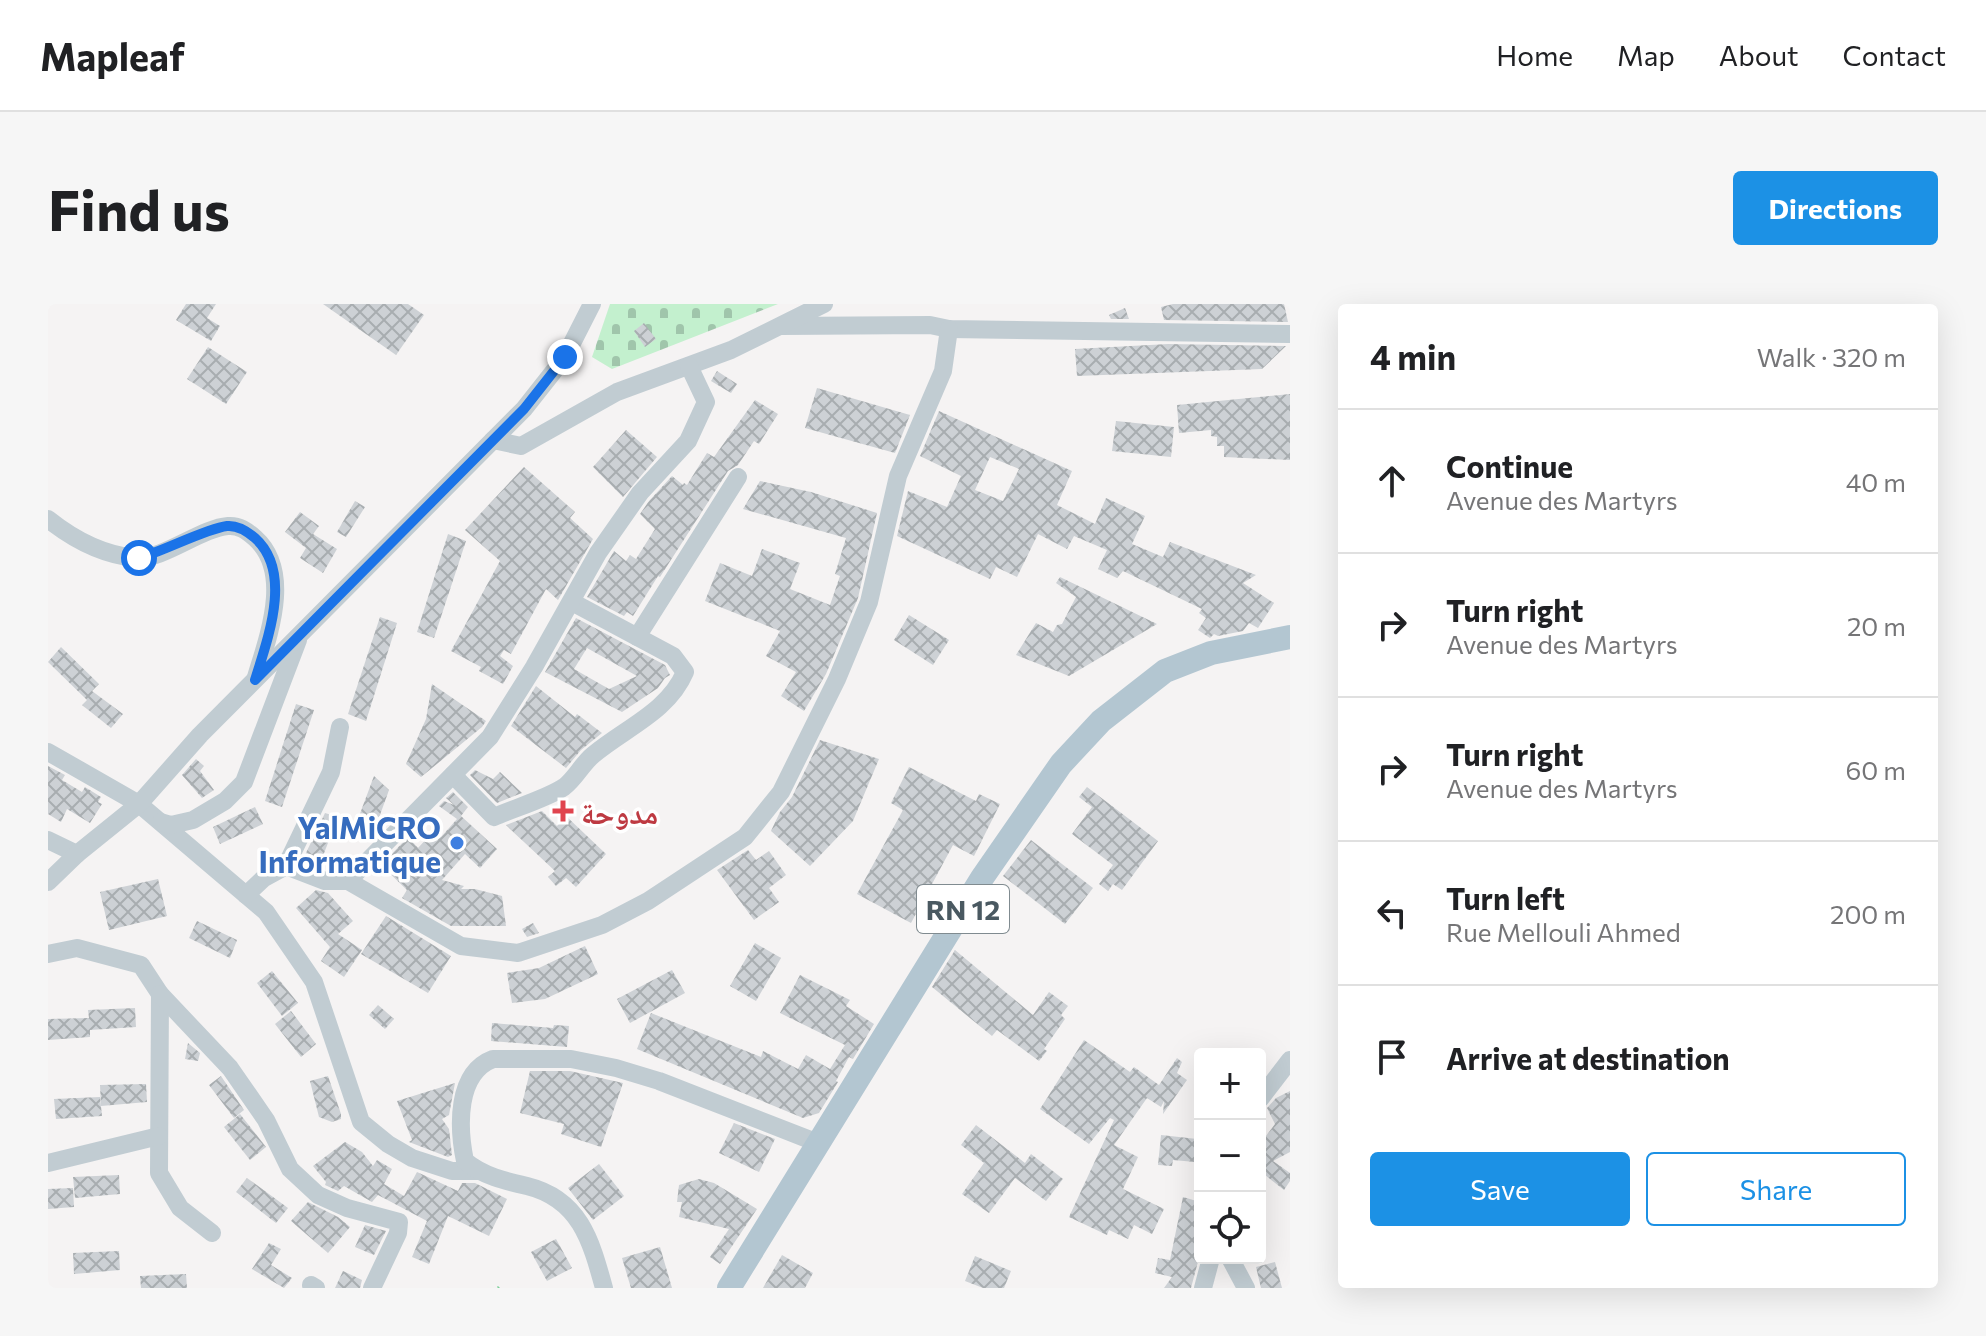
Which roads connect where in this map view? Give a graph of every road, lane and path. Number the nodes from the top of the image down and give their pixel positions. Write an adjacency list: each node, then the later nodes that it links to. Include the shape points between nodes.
1 (592, 304): 7 (street, via 565,357)
2 (824, 304): 3 (street)
3 (781, 326): 4 (street); 6 (street)
4 (949, 329): 5 (street); 23 (street, via 943,371 898,476 869,602 781,792 745,837 602,925 518,953 461,946)
5 (1289, 334)
6 (689, 366): 7 (street, via 617,392 521,446); 10 (street, via 706,402 688,441 640,493)
7 (493, 440): 11 (street)
8 (738, 477): 12 (street)
9 (48, 519): 14 (street, via 91,546 139,558 228,526 245,529 262,545 274,586 274,616)
10 (572, 602): 12 (street); 17 (street, via 490,737)
11 (300, 635): 14 (street); 19 (street, via 244,782 193,820)
12 (637, 637): 17 (street, via 673,656 685,672 679,687 658,709 592,756 563,788 494,817)
13 (1290, 637): 31 (main road, RN 12, via 1211,653 1165,671 1101,721 1061,764 982,878)
14 (255, 680): 18 (street)
15 (340, 727): 22 (street, via 331,772)
16 (48, 752): 18 (street)
17 (453, 775): 23 (street)
18 (139, 804): 19 (street); 21 (street)
19 (161, 822): 25 (street)
20 (48, 840): 21 (street)
21 (77, 854): 24 (street)
22 (286, 866): 23 (street, via 325,881); 25 (street)
23 (348, 881)
24 (48, 882)
25 (246, 895): 34 (street, via 266,912 314,982 361,1122 412,1158 452,1171)
26 (48, 954): 27 (street, via 77,948 141,965)
27 (160, 994): 30 (street); 38 (street, via 230,1068 266,1120 290,1169 318,1195 399,1222)
28 (1290, 1060): 29 (street)
29 (1266, 1091)
30 (159, 1136): 33 (street); 35 (street, via 159,1173 180,1208)
31 (818, 1143): 34 (street, via 616,1068 571,1059 493,1059 472,1072 464,1095 465,1161); 40 (main road, RN 12)
32 (48, 1147): 33 (street)
33 (56, 1161)
34 (478, 1171): 39 (street, via 544,1191 567,1205 591,1243)
35 (212, 1233)
36 (1209, 1264): 41 (street)
37 (1233, 1264): 42 (street)
38 (372, 1288)
39 (604, 1288)
40 (729, 1288)
41 (1203, 1288)
42 (1246, 1288)

